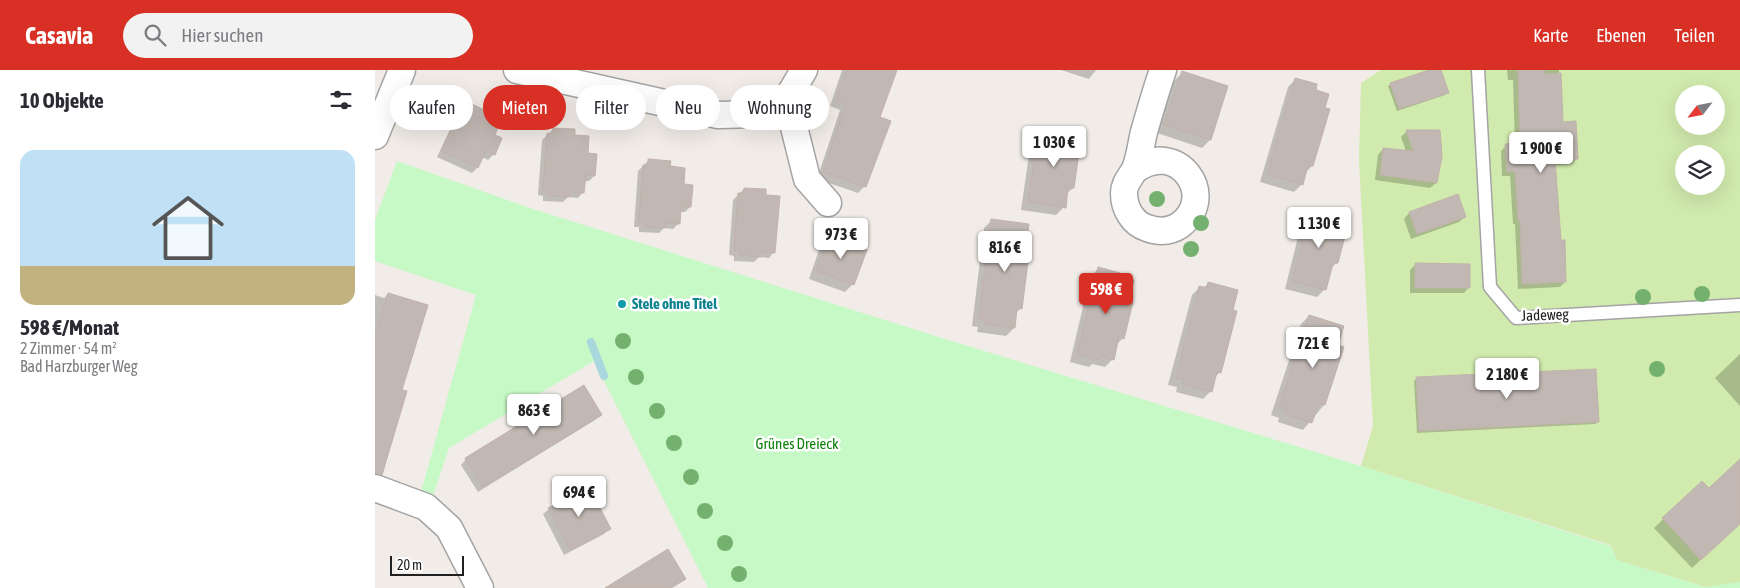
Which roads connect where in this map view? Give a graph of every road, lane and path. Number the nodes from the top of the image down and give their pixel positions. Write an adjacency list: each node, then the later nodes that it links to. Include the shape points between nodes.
1 (402, 70): 9 (street)
2 (517, 70): 7 (street, via 718,115)
3 (804, 70): 6 (street)
4 (1163, 70): 10 (street)
5 (1478, 70): 12 (lane, Jadeweg, via 1490,288 1516,318)
6 (795, 85)
7 (730, 115)
8 (795, 130): 11 (street, via 807,179)
9 (375, 136)
10 (1135, 170)
11 (828, 203)
12 (1740, 305)
13 (375, 488): 14 (street, via 426,507 449,528)
14 (481, 588)

